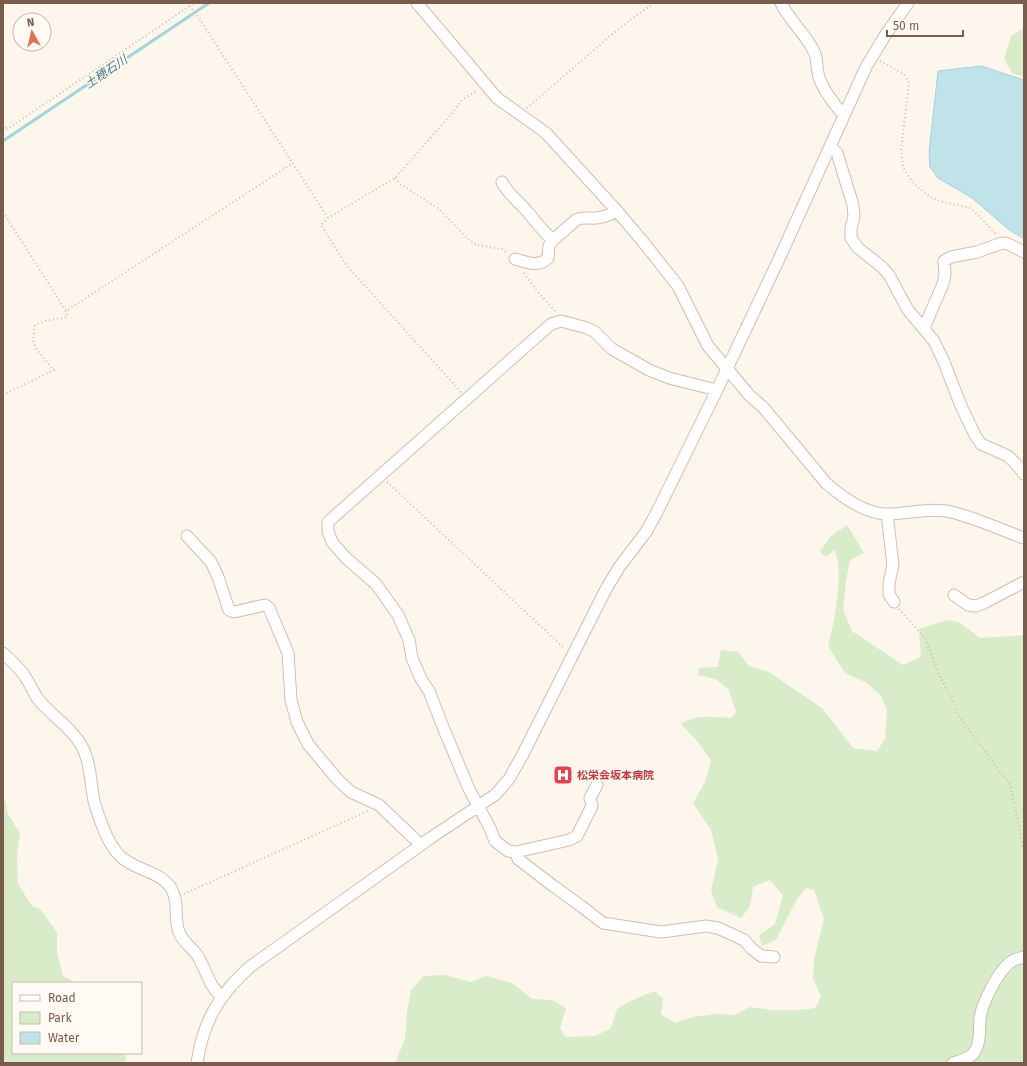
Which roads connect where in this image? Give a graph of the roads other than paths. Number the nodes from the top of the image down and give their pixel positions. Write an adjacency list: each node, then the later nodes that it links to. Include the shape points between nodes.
1 (417, 3): 7 (street, via 485,86 497,98 546,133)
2 (781, 3): 4 (street, via 811,46 817,59 822,84)
3 (908, 3): 4 (street, via 873,55)
4 (844, 115): 5 (street)
5 (831, 147): 11 (street, via 837,153 853,205 852,238 858,248 889,275 908,310); 12 (street)
6 (502, 182): 8 (street, via 508,192)
7 (617, 210): 8 (street, via 604,217 580,217); 12 (street, via 678,286 708,346)
8 (553, 240): 10 (street, via 549,246 548,258 544,262 529,264)
9 (1024, 252): 11 (street, via 1002,243 944,261 943,284)
10 (515, 259)
11 (924, 328): 14 (street, via 934,341 961,406 981,444 1008,456)
12 (727, 370): 13 (street); 15 (street, via 763,407 838,494 860,507)
13 (717, 390): 23 (street, via 646,532 606,589 524,754 495,796); 23 (street, via 669,378 649,370 612,349 595,332 586,328 561,321 551,324 328,522 332,542 376,584 398,615 409,640 412,658 429,690 469,789)
14 (1024, 474)
15 (887, 514): 17 (street, via 946,511); 20 (street, via 893,565 889,594)
16 (187, 536): 24 (street, via 210,562 229,610 234,612 265,605 269,608 288,653 291,700 308,744 351,792 378,805)
17 (1024, 538)
18 (1024, 582): 19 (street, via 976,606 968,606)
19 (954, 595)
20 (894, 602)
21 (3, 653): 28 (street, via 26,677 37,698 71,731 81,745 86,757 95,803 110,842 118,854 130,863 163,878 170,887 176,898 176,922 179,932 184,942 197,954 215,992)
22 (597, 785): 25 (street, via 590,798 592,806 577,836 570,840)
23 (479, 807): 24 (street); 25 (street, via 495,841 508,852)
24 (421, 845): 28 (street, via 251,966)
25 (516, 852): 26 (street, via 518,860 602,923 661,932 706,926 718,928 744,940 761,956)
26 (774, 957)
27 (1024, 957): 30 (street, via 1012,960 1000,974 985,1000 980,1017 979,1041 973,1054)
28 (222, 996): 29 (street, via 204,1029)
29 (197, 1063)
30 (954, 1063)

